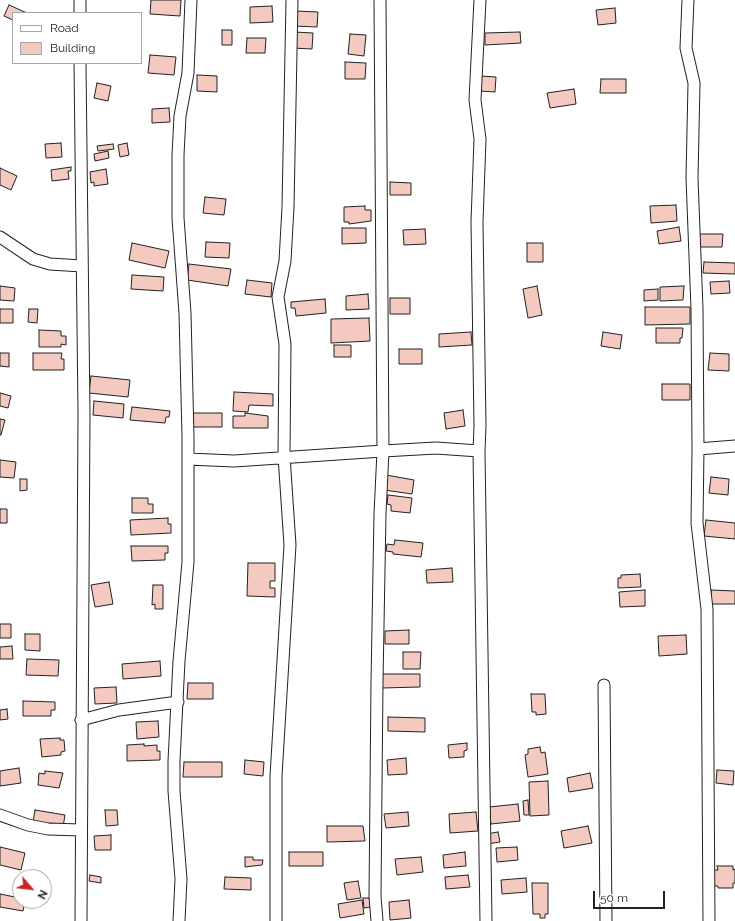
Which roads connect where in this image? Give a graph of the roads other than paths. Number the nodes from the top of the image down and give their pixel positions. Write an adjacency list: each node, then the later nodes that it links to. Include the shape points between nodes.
1 (80, 0): 7 (street)
2 (191, 0): 16 (street, via 188,73 180,116 178,155 178,218 185,313)
3 (292, 0): 15 (street, via 288,207 285,261 278,297 285,344)
4 (380, 0): 13 (street)
5 (480, 0): 14 (street, via 475,100 480,139 477,222)
6 (688, 0): 12 (street, via 686,48 694,83 692,178 697,309)
7 (80, 12)
8 (80, 64): 10 (street)
9 (0, 236): 10 (street, via 34,259 50,264)
10 (82, 266): 19 (street)
11 (735, 446): 12 (street)
12 (698, 449): 28 (street, via 697,523 707,609)
13 (383, 451): 14 (street, via 436,448); 15 (street); 25 (street, via 377,682)
14 (479, 451): 26 (street)
15 (284, 456): 16 (street, via 234,460); 24 (street, via 290,545 276,776)
16 (188, 459): 18 (street, via 188,562)
17 (604, 685): 27 (street)
18 (178, 702): 19 (street, via 118,710); 23 (street, via 174,791 181,879)
19 (82, 720): 21 (street)
20 (0, 815): 21 (street, via 48,829)
21 (81, 830): 22 (street)
22 (80, 921)
23 (179, 921)
24 (276, 921)
25 (377, 921)
26 (486, 921)
27 (606, 921)
28 (709, 921)

